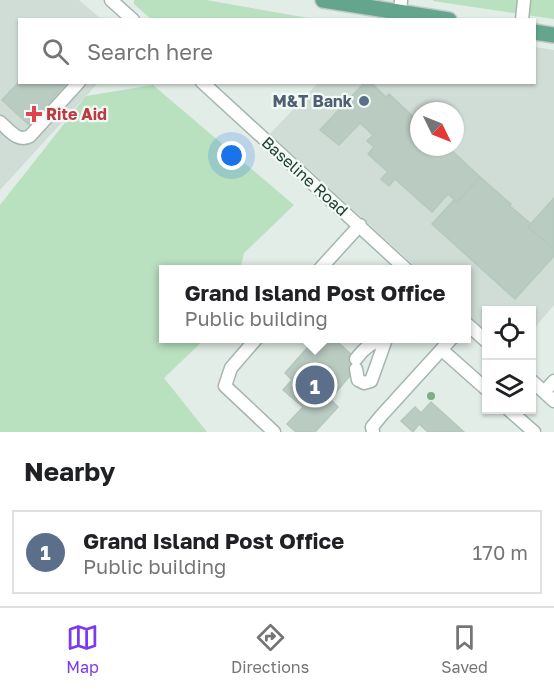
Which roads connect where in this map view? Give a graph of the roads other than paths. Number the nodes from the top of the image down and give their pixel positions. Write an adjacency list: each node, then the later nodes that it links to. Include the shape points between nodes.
1 (111, 0): 5 (street)
2 (322, 0): 4 (main road)
3 (524, 0): 7 (street)
4 (401, 6): 6 (main road)
5 (131, 18)
6 (442, 18)
7 (522, 18)
8 (536, 32): 9 (main road)
9 (554, 35)
10 (77, 84): 12 (street, via 26,139 20,139)
11 (204, 84): 13 (street, Baseline Road)
12 (0, 122)
13 (360, 225): 14 (street); 15 (street, Baseline Road)
14 (324, 265)
15 (402, 265)
16 (253, 343): 27 (street, via 231,368 225,386)
17 (373, 343): 18 (street, via 356,364 358,380 364,383 371,381)
18 (385, 343)
19 (448, 343): 20 (street)
20 (442, 350): 22 (street); 28 (street, via 381,416 372,427)
21 (554, 381): 24 (street)
22 (482, 385)
23 (536, 385): 24 (street)
24 (544, 392): 25 (street)
25 (554, 401)
26 (514, 414): 29 (street)
27 (274, 432)
28 (373, 432)
29 (534, 432)

